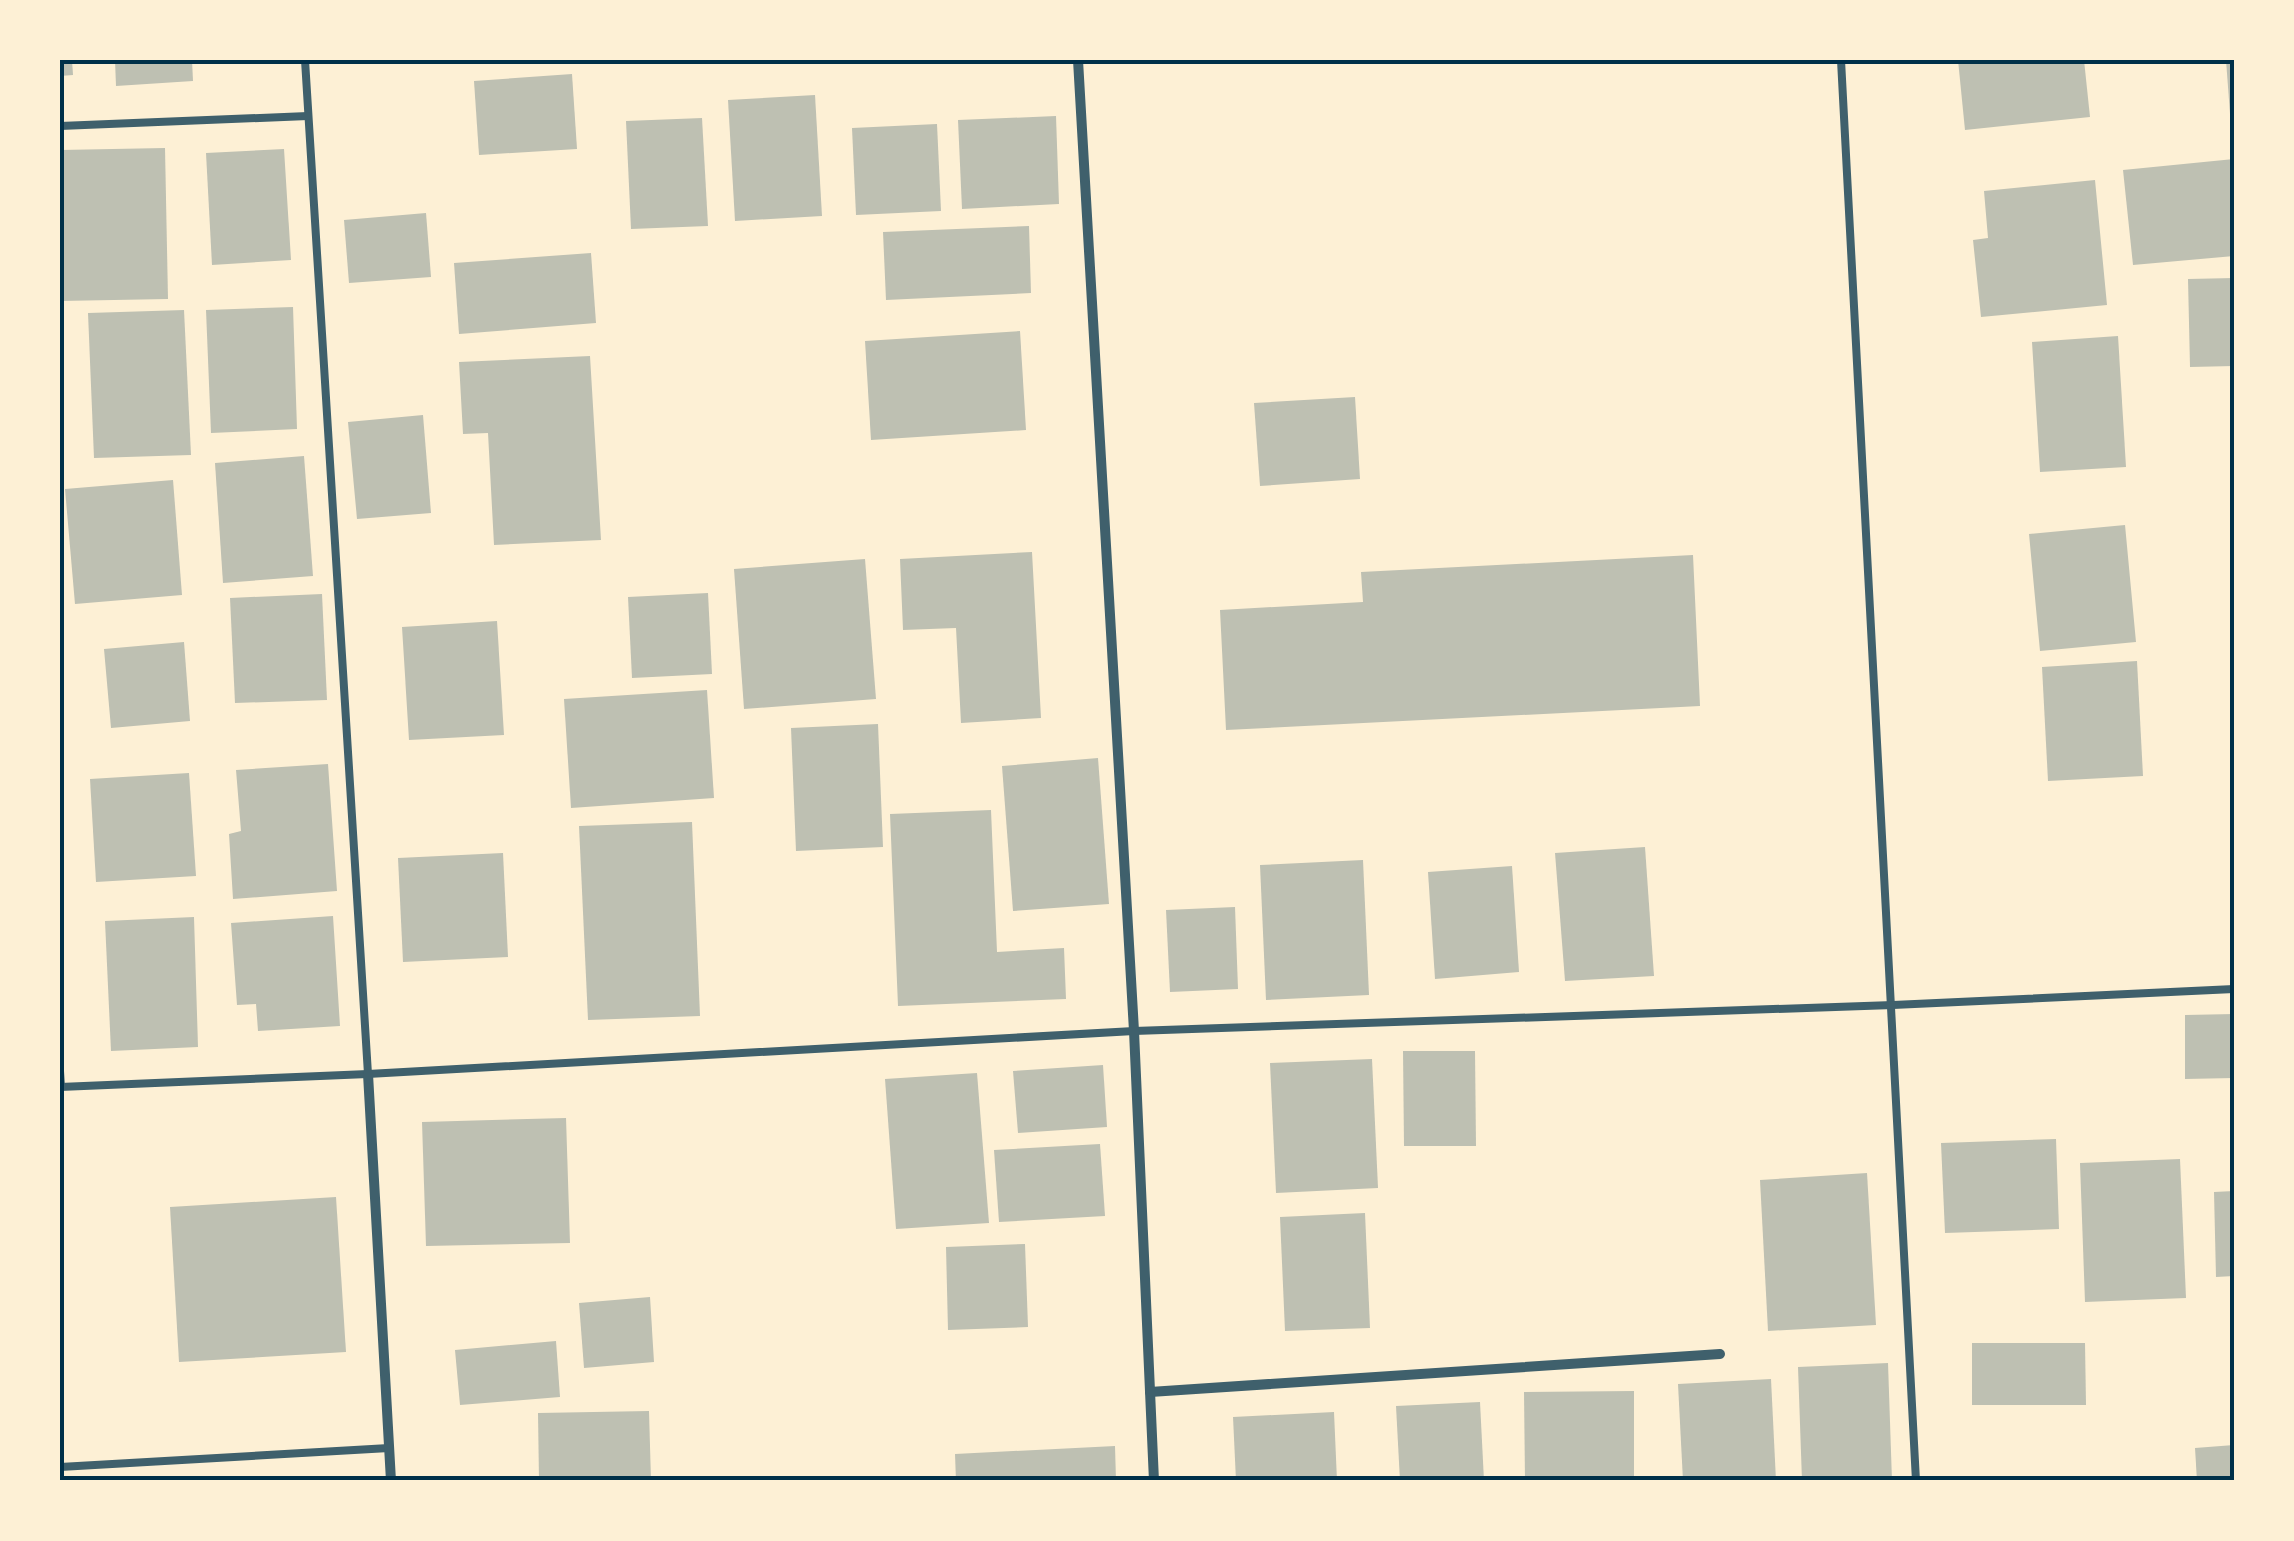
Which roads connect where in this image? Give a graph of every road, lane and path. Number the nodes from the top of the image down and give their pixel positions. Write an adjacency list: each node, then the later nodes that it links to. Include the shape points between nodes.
1 (304, 60): 4 (lane)
2 (1078, 60): 8 (street)
3 (1841, 60): 7 (lane)
4 (308, 116): 5 (lane); 10 (lane)
5 (60, 126)
6 (2234, 988): 7 (lane)
7 (1893, 1005): 8 (lane); 18 (lane)
8 (1134, 1031): 10 (lane); 13 (street)
9 (60, 1071): 11 (lane)
10 (368, 1074): 11 (lane); 14 (street)
11 (60, 1087)
12 (1720, 1354): 13 (street)
13 (1150, 1392): 17 (street)
14 (389, 1448): 15 (lane); 16 (street)
15 (60, 1467)
16 (391, 1481)
17 (1154, 1481)
18 (1916, 1481)

